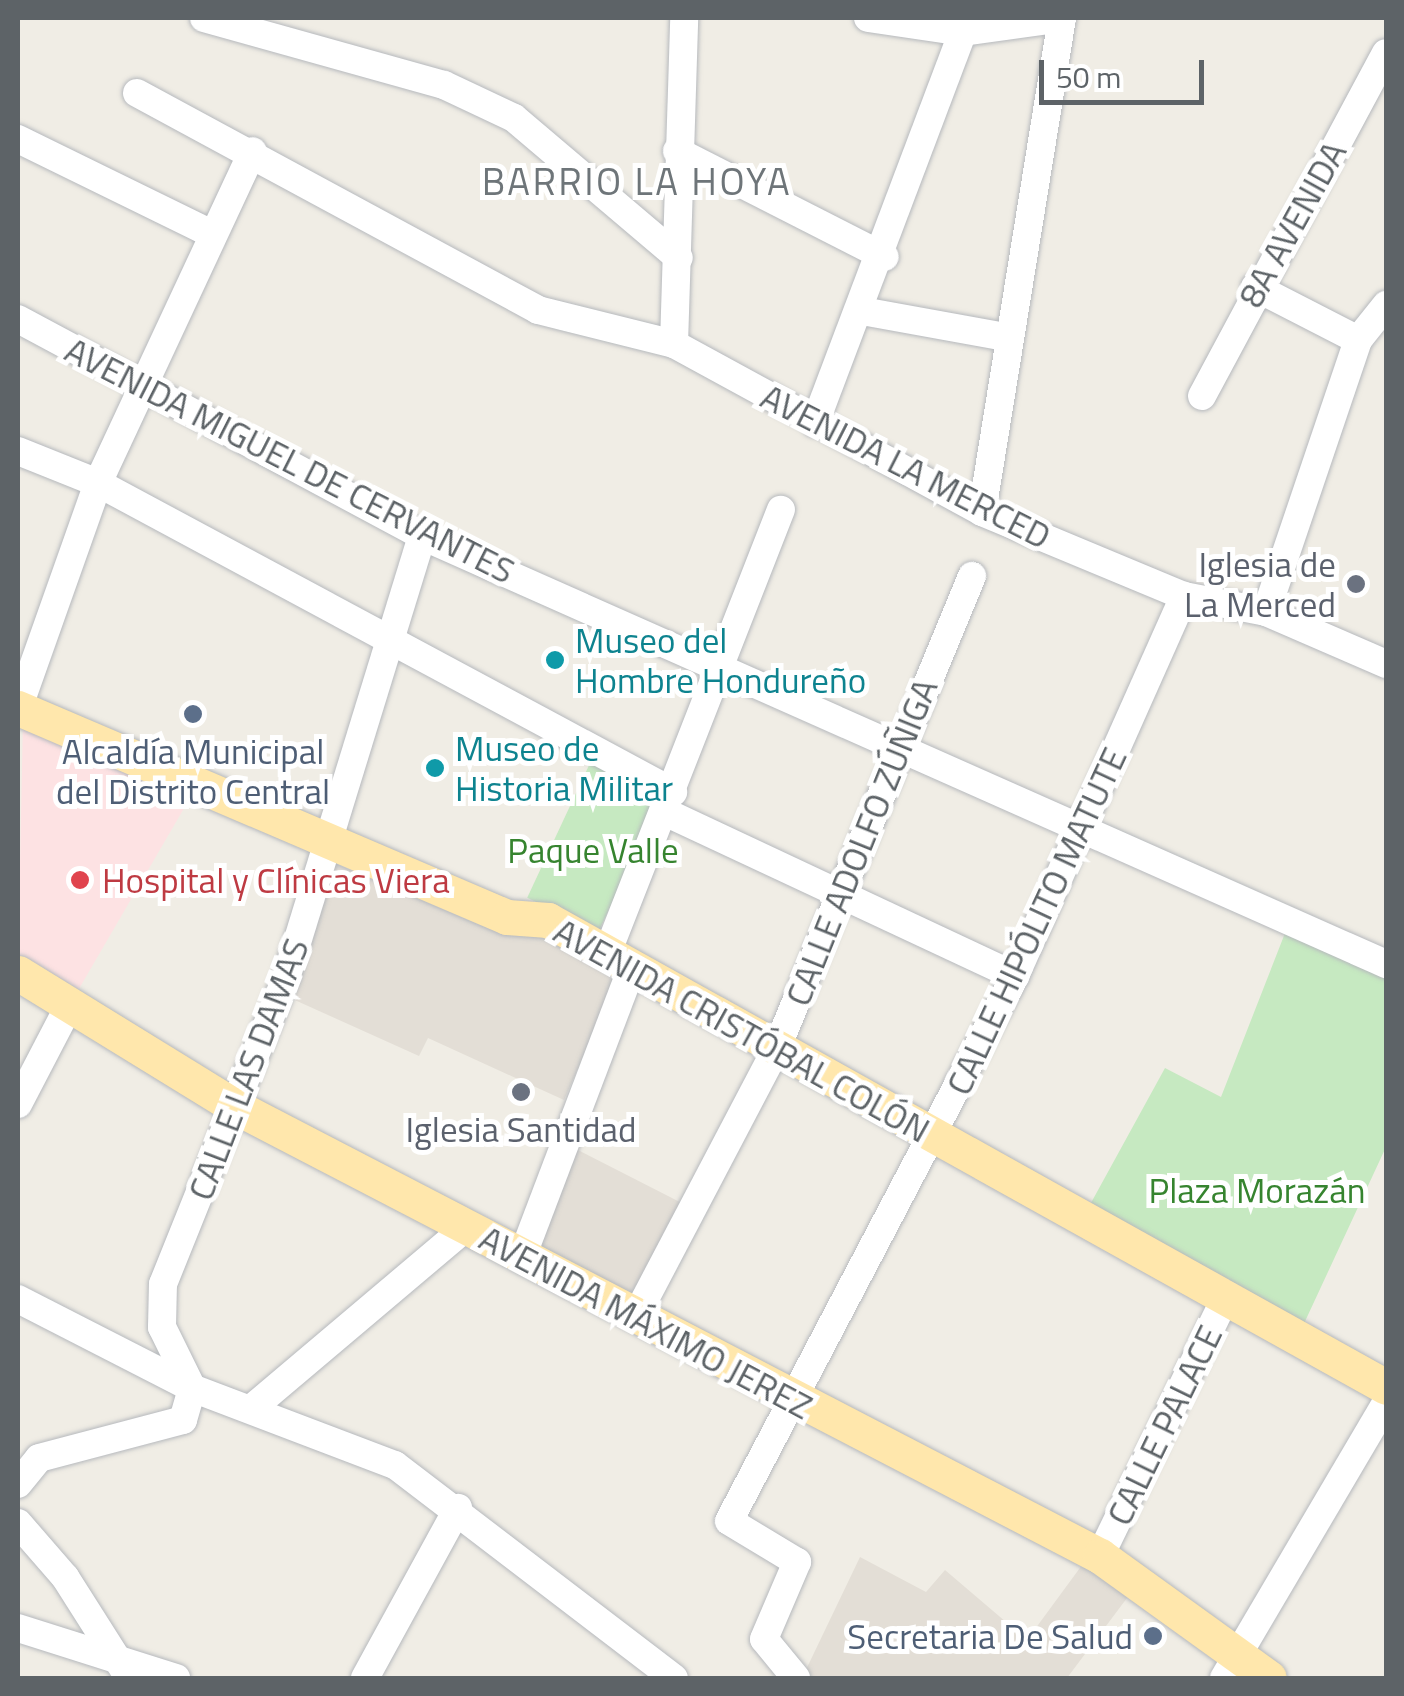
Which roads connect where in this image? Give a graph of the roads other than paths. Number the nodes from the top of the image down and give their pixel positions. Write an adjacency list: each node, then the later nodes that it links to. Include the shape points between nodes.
1 (204, 18): 13 (street, via 444,85 514,118)
2 (684, 18): 10 (street)
3 (868, 18): 5 (street)
4 (1062, 18): 5 (street); 18 (street)
5 (963, 32): 12 (street)
6 (1386, 54): 14 (street, 8A AVENIDA)
7 (137, 93): 9 (street, AVENIDA LA MERCED)
8 (18, 139): 11 (street)
9 (253, 151): 11 (street); 20 (street, AVENIDA LA MERCED, via 538,310)
10 (676, 151): 12 (street); 13 (street)
11 (212, 234): 21 (street)
12 (885, 257): 16 (street)
13 (679, 258): 20 (street)
14 (1254, 286): 19 (street); 22 (street, 8A AVENIDA)
15 (1386, 306): 19 (street)
16 (862, 310): 18 (street); 23 (street)
17 (18, 320): 21 (street, AVENIDA MIGUEL DE CERVANTES)
18 (1010, 338): 27 (street)
19 (1358, 340): 31 (street)
20 (674, 344): 23 (street, AVENIDA LA MERCED)
21 (145, 390): 25 (street); 28 (street, AVENIDA MIGUEL DE CERVANTES)
22 (1202, 396)
23 (815, 423): 27 (street, AVENIDA LA MERCED)
24 (18, 451): 25 (street)
25 (98, 483): 32 (street); 35 (street)
26 (781, 510): 34 (street)
27 (982, 512): 30 (street, AVENIDA LA MERCED)
28 (422, 536): 32 (street, CALLE LAS DAMAS); 34 (street, AVENIDA MIGUEL DE CERVANTES)
29 (972, 576): 36 (street, CALLE ADOLFO ZÚÑIGA)
30 (1184, 596): 31 (street, AVENIDA LA MERCED); 38 (street, CALLE HIPÓLITO MATUTE)
31 (1266, 612): 33 (street, AVENIDA LA MERCED)
32 (388, 636): 37 (street); 39 (street, CALLE LAS DAMAS)
33 (1386, 664)
34 (722, 666): 36 (street, AVENIDA MIGUEL DE CERVANTES); 37 (street)
35 (18, 708): 39 (main road, AVENIDA CRISTÓBAL COLÓN)
36 (898, 747): 38 (street, AVENIDA MIGUEL DE CERVANTES); 40 (street, CALLE ADOLFO ZÚÑIGA)
37 (669, 802): 40 (street); 41 (street)
38 (1083, 826): 42 (street, AVENIDA MIGUEL DE CERVANTES); 44 (street, CALLE HIPÓLITO MATUTE)
39 (331, 846): 41 (main road, AVENIDA CRISTÓBAL COLÓN, via 507,916 548,920); 48 (street, CALLE LAS DAMAS)
40 (840, 893): 44 (street); 46 (street, CALLE ADOLFO ZÚÑIGA)
41 (620, 958): 46 (main road, AVENIDA CRISTÓBAL COLÓN); 51 (street)
42 (1386, 964)
43 (18, 974): 45 (main road, AVENIDA MÁXIMO JEREZ)
44 (1016, 976): 49 (street, CALLE HIPÓLITO MATUTE)
45 (66, 1010): 47 (street); 48 (main road, AVENIDA MÁXIMO JEREZ)
46 (776, 1050): 49 (main road, AVENIDA CRISTÓBAL COLÓN); 54 (street, CALLE ADOLFO ZÚÑIGA)
47 (18, 1104)
48 (236, 1107): 50 (main road, AVENIDA MÁXIMO JEREZ); 56 (street, CALLE LAS DAMAS, via 162,1284 162,1328)
49 (934, 1138): 52 (main road, AVENIDA CRISTÓBAL COLÓN); 57 (street, CALLE HIPÓLITO MATUTE)
50 (465, 1228): 51 (main road, AVENIDA MÁXIMO JEREZ); 59 (street)
51 (522, 1257): 54 (main road, AVENIDA MÁXIMO JEREZ)
52 (1227, 1295): 55 (main road, AVENIDA CRISTÓBAL COLÓN); 63 (street, CALLE PALACE)
53 (18, 1299): 56 (street)
54 (636, 1318): 57 (main road, AVENIDA MÁXIMO JEREZ)
55 (1386, 1387)
56 (192, 1388): 59 (street); 60 (street, via 175,1428 39,1458)
57 (793, 1399): 63 (main road, AVENIDA MÁXIMO JEREZ); 70 (street, CALLE HIPÓLITO MATUTE, via 729,1521 797,1562 764,1639)
58 (1386, 1403): 65 (street)
59 (251, 1409): 61 (street, via 395,1465)
60 (18, 1484)
61 (458, 1508): 68 (street); 69 (street, via 617,1643)
62 (18, 1523): 66 (street, via 65,1576)
63 (1100, 1556): 65 (main road, AVENIDA MÁXIMO JEREZ)
64 (18, 1628): 66 (street)
65 (1231, 1667): 71 (main road, AVENIDA MÁXIMO JEREZ)
66 (122, 1669): 67 (street)
67 (176, 1678)
68 (364, 1678)
69 (674, 1678)
70 (796, 1678)
71 (1269, 1678)

